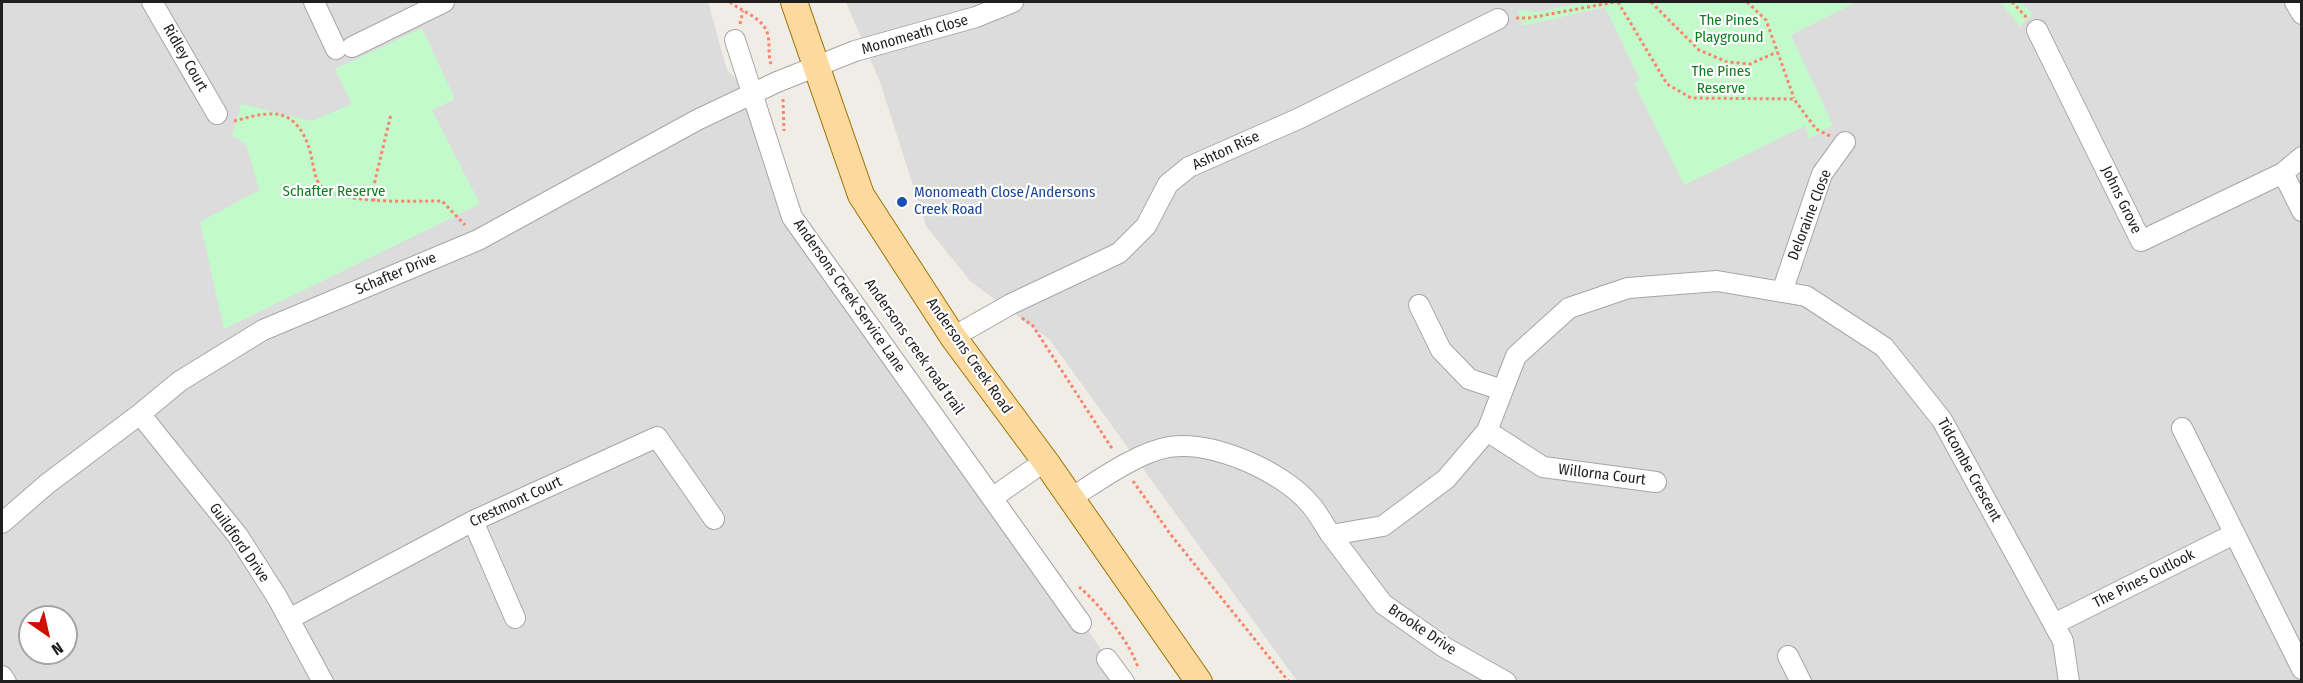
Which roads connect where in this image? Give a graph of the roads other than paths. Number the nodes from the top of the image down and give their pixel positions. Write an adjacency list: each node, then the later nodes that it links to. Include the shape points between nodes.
1 (152, 2): 13 (street, Ridley Court)
2 (314, 2): 3 (street, via 344,48)
3 (444, 2)
4 (794, 2): 11 (main road, Andersons Creek Road)
5 (1013, 2): 11 (street, Monomeath Close)
6 (2295, 2): 7 (street)
7 (2301, 14)
8 (1498, 19): 20 (street, Ashton Rise, via 1300,118 1189,167 1168,184 1146,226 1119,253 1011,304)
9 (2037, 30): 16 (street, Johns Grove, via 2141,241)
10 (735, 40): 12 (street, Andersons Creek Service Lane)
11 (815, 66): 12 (street, Schafter Drive); 20 (main road, Andersons Creek Road, via 861,195)
12 (753, 94): 22 (street, Schafter Drive, via 697,120 478,240 263,330 180,381); 27 (street, Andersons Creek Service Lane, via 792,217)
13 (217, 114)
14 (1845, 142): 18 (street, Deloraine Close, via 1822,174)
15 (2301, 157): 16 (street, Johns Grove)
16 (2283, 173): 17 (street)
17 (2301, 211)
18 (1782, 292): 21 (street, Tidcombe Crescent, via 1717,281 1628,288 1569,308 1516,356); 37 (street, Tidcombe Crescent, via 1806,296 1884,347 1942,420)
19 (1419, 305): 21 (street, via 1440,350 1469,379)
20 (953, 337): 25 (main road, Andersons Creek Road)
21 (1502, 390): 24 (street, Tidcombe Crescent)
22 (140, 414): 31 (street, Schafter Drive, via 46,484); 35 (street, Guildford Drive, via 238,536)
23 (2181, 428): 32 (street)
24 (1487, 431): 26 (street, Willorna Court, via 1543,467); 33 (street, Tidcombe Crescent, via 1446,479 1383,526)
25 (1045, 461): 27 (street); 28 (main road, Andersons Creek Road)
26 (1656, 482)
27 (992, 498): 36 (street, Andersons Creek Service Lane)
28 (1071, 498): 33 (street, via 1129,462 1169,447 1212,448 1267,470 1309,503); 45 (main road, Andersons Creek Road)
29 (714, 519): 30 (street, Crestmont Court, via 657,437)
30 (473, 521): 34 (street); 35 (street, Crestmont Court)
31 (2, 523)
32 (2234, 534): 37 (street, The Pines Outlook); 40 (street)
33 (1331, 535): 46 (street, Brooke Drive, via 1383,604 1444,647)
34 (515, 618)
35 (289, 620): 44 (street, Guildford Drive)
36 (1081, 623)
37 (2054, 624): 48 (street, Tidcombe Crescent, via 2063,641)
38 (1788, 656): 47 (street)
39 (1107, 659): 42 (street)
40 (2301, 669)
41 (2, 676): 43 (street)
42 (1131, 677)
43 (6, 681)
44 (323, 681)
45 (1199, 681)
46 (1506, 681)
47 (1801, 681)
48 (2069, 681)

